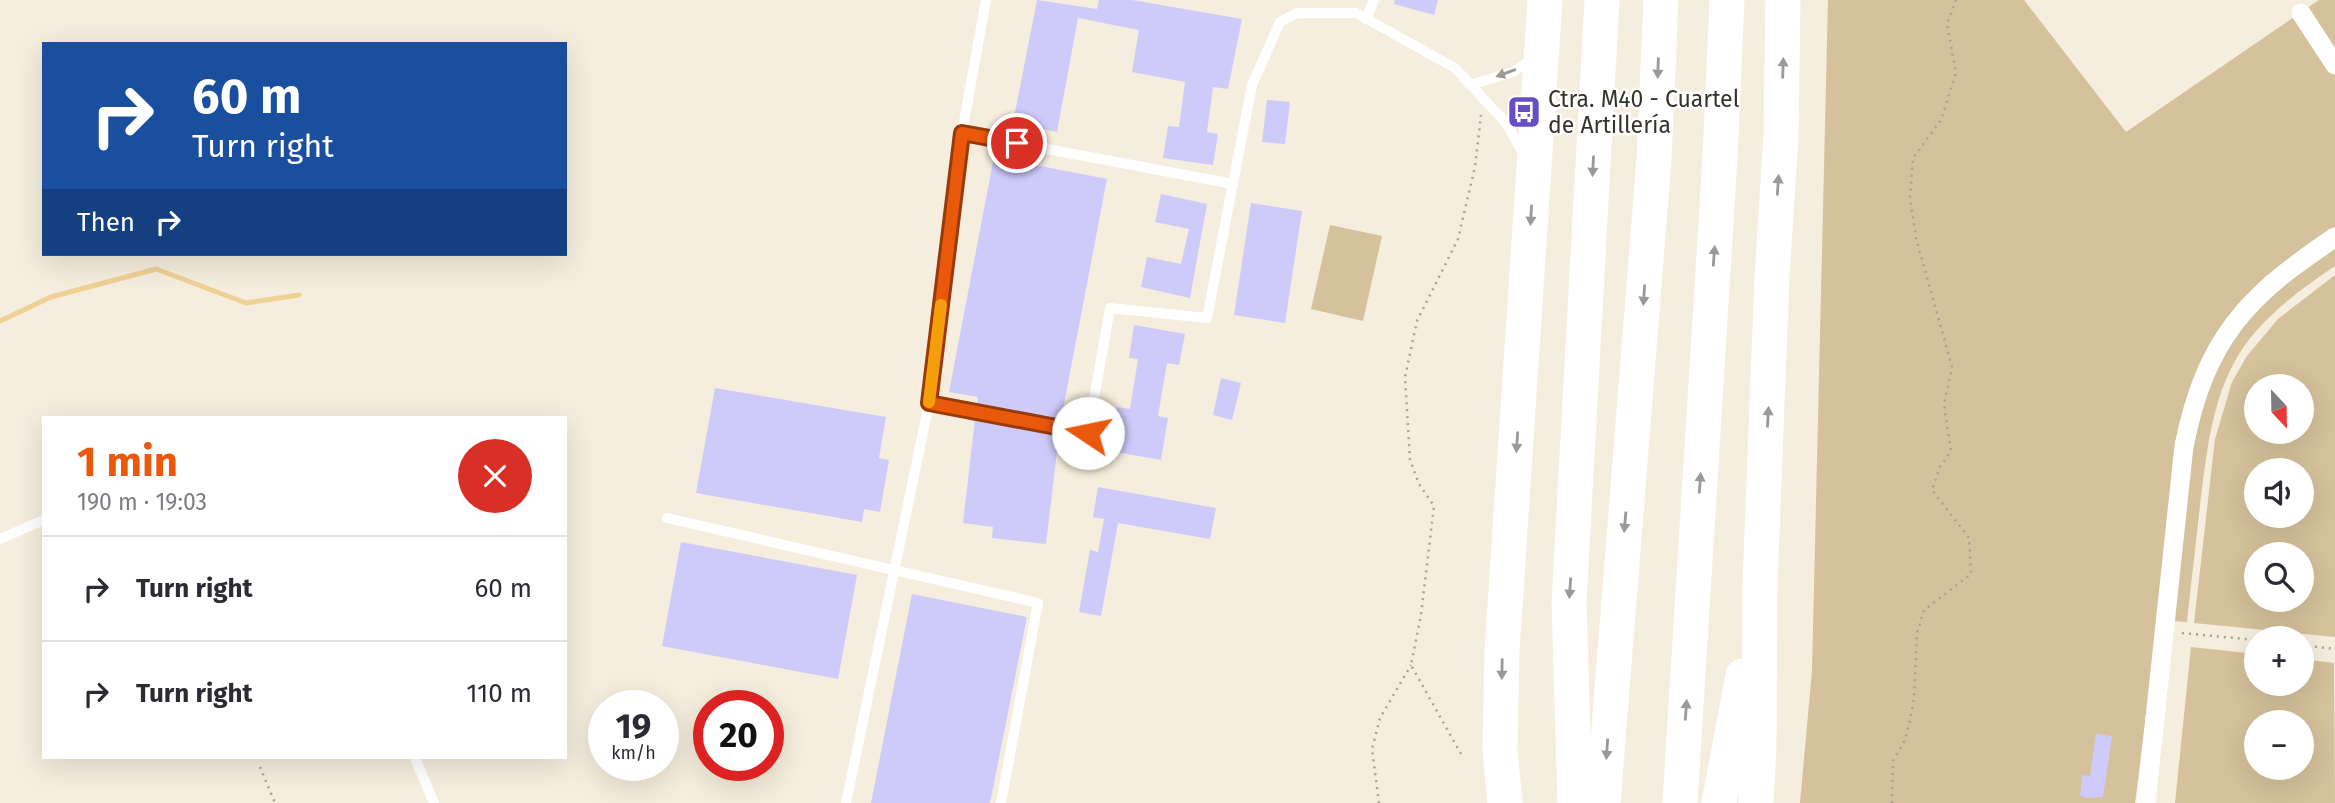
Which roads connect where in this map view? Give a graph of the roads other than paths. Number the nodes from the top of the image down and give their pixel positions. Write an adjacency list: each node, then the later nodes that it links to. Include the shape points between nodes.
1 (986, 0): 13 (lane)
2 (1374, 0): 9 (lane)
3 (1545, 0): 10 (highway)
4 (1602, 0): 28 (highway, one-way to 28, via 1569,602)
5 (1661, 0): 29 (highway, one-way to 29, via 1654,159)
6 (1727, 0): 30 (highway, one-way to 6)
7 (1783, 0): 22 (highway, one-way to 7)
8 (2299, 9): 11 (street)
9 (1366, 19): 12 (lane, via 1455,68); 15 (lane, via 1356,13 1297,13 1280,22 1252,85)
10 (1539, 55): 12 (lane, one-way to 12, via 1513,72); 14 (highway)
11 (2335, 65)
12 (1470, 85): 14 (lane, via 1506,123)
13 (962, 133): 15 (lane); 17 (lane)
14 (1533, 171): 27 (highway, one-way to 27, via 1502,651 1500,750)
15 (1233, 184): 17 (lane, via 1208,318 1110,308 1088,433)
16 (2335, 237): 33 (street, via 2244,310 2221,343 2193,401 2184,446)
17 (929, 403): 21 (lane)
18 (667, 518): 21 (lane)
19 (42, 521): 20 (lane)
20 (0, 539)
21 (894, 571): 25 (lane); 26 (lane, via 1038,603)
22 (1760, 583): 31 (highway); 32 (highway)
23 (415, 759): 24 (lane)
24 (434, 803)
25 (846, 803)
26 (1002, 803)
27 (1505, 803)
28 (1575, 803)
29 (1603, 803)
30 (1680, 803)
31 (1720, 803)
32 (1756, 803)
33 (2146, 803)

